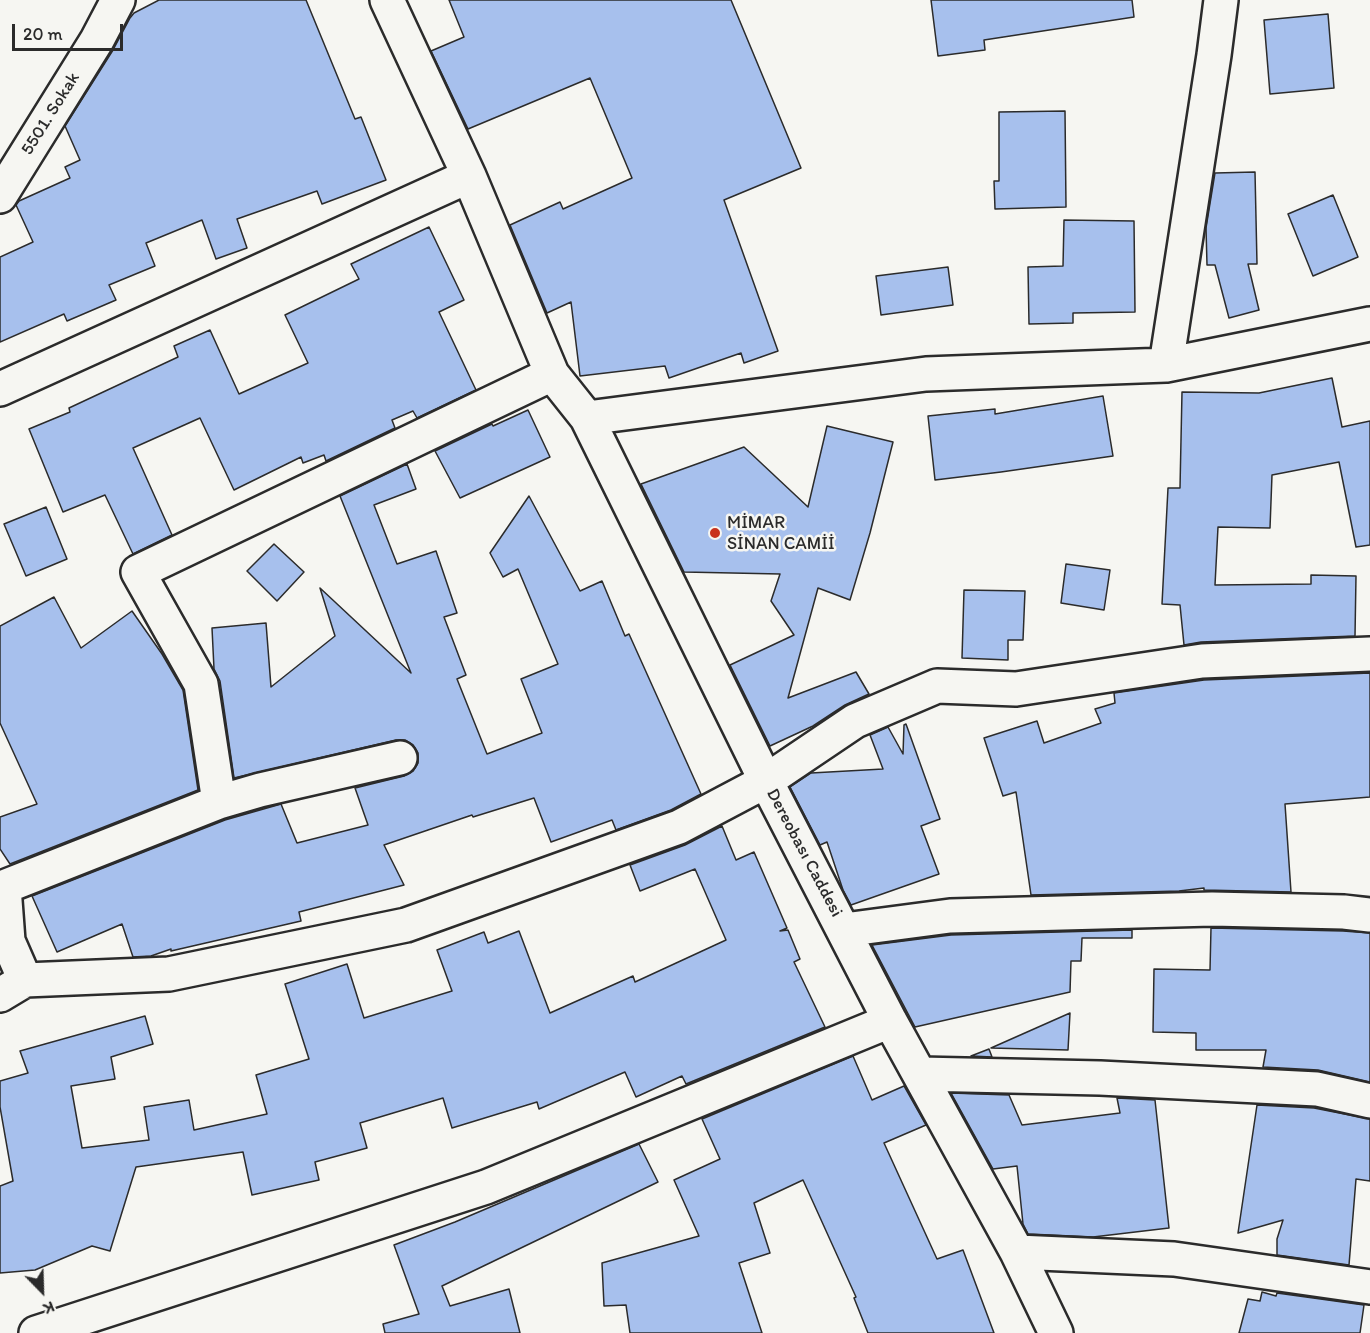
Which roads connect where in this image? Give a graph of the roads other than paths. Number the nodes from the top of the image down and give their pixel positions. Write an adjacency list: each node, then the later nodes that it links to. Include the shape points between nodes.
1 (118, 0): 5 (street, 5501. Sokak, via 98,40)
2 (387, 0): 4 (street, Dereobası Caddesi)
3 (1221, 0): 7 (street)
4 (469, 176): 8 (street, Dereobası Caddesi); 9 (street)
5 (0, 196)
6 (1370, 324): 7 (street)
7 (1166, 365): 10 (street, via 926,374)
8 (552, 374): 10 (street, Dereobası Caddesi); 14 (street, via 138,572 201,684)
9 (0, 389)
10 (587, 418): 13 (street, Dereobası Caddesi)
11 (1370, 654): 13 (street, via 1202,661 1016,689 937,686 855,721)
12 (400, 758): 14 (street)
13 (765, 781): 16 (street, Dereobası Caddesi); 18 (street, via 679,827 406,925 169,974)
14 (219, 802): 17 (street, via 4,887)
15 (1370, 915): 16 (street, via 1212,909 951,916)
16 (844, 930): 19 (street, Dereobası Caddesi)
17 (4, 941): 18 (street)
18 (13, 988)
19 (890, 1021): 20 (street, Dereobası Caddesi); 24 (street, via 486,1187)
20 (920, 1074): 21 (street, via 1317,1089); 22 (street, Dereobası Caddesi)
21 (1370, 1101)
22 (1017, 1252): 23 (street, via 1174,1259); 25 (street, Dereobası Caddesi)
23 (1370, 1287)
24 (36, 1333)
25 (1056, 1333)

